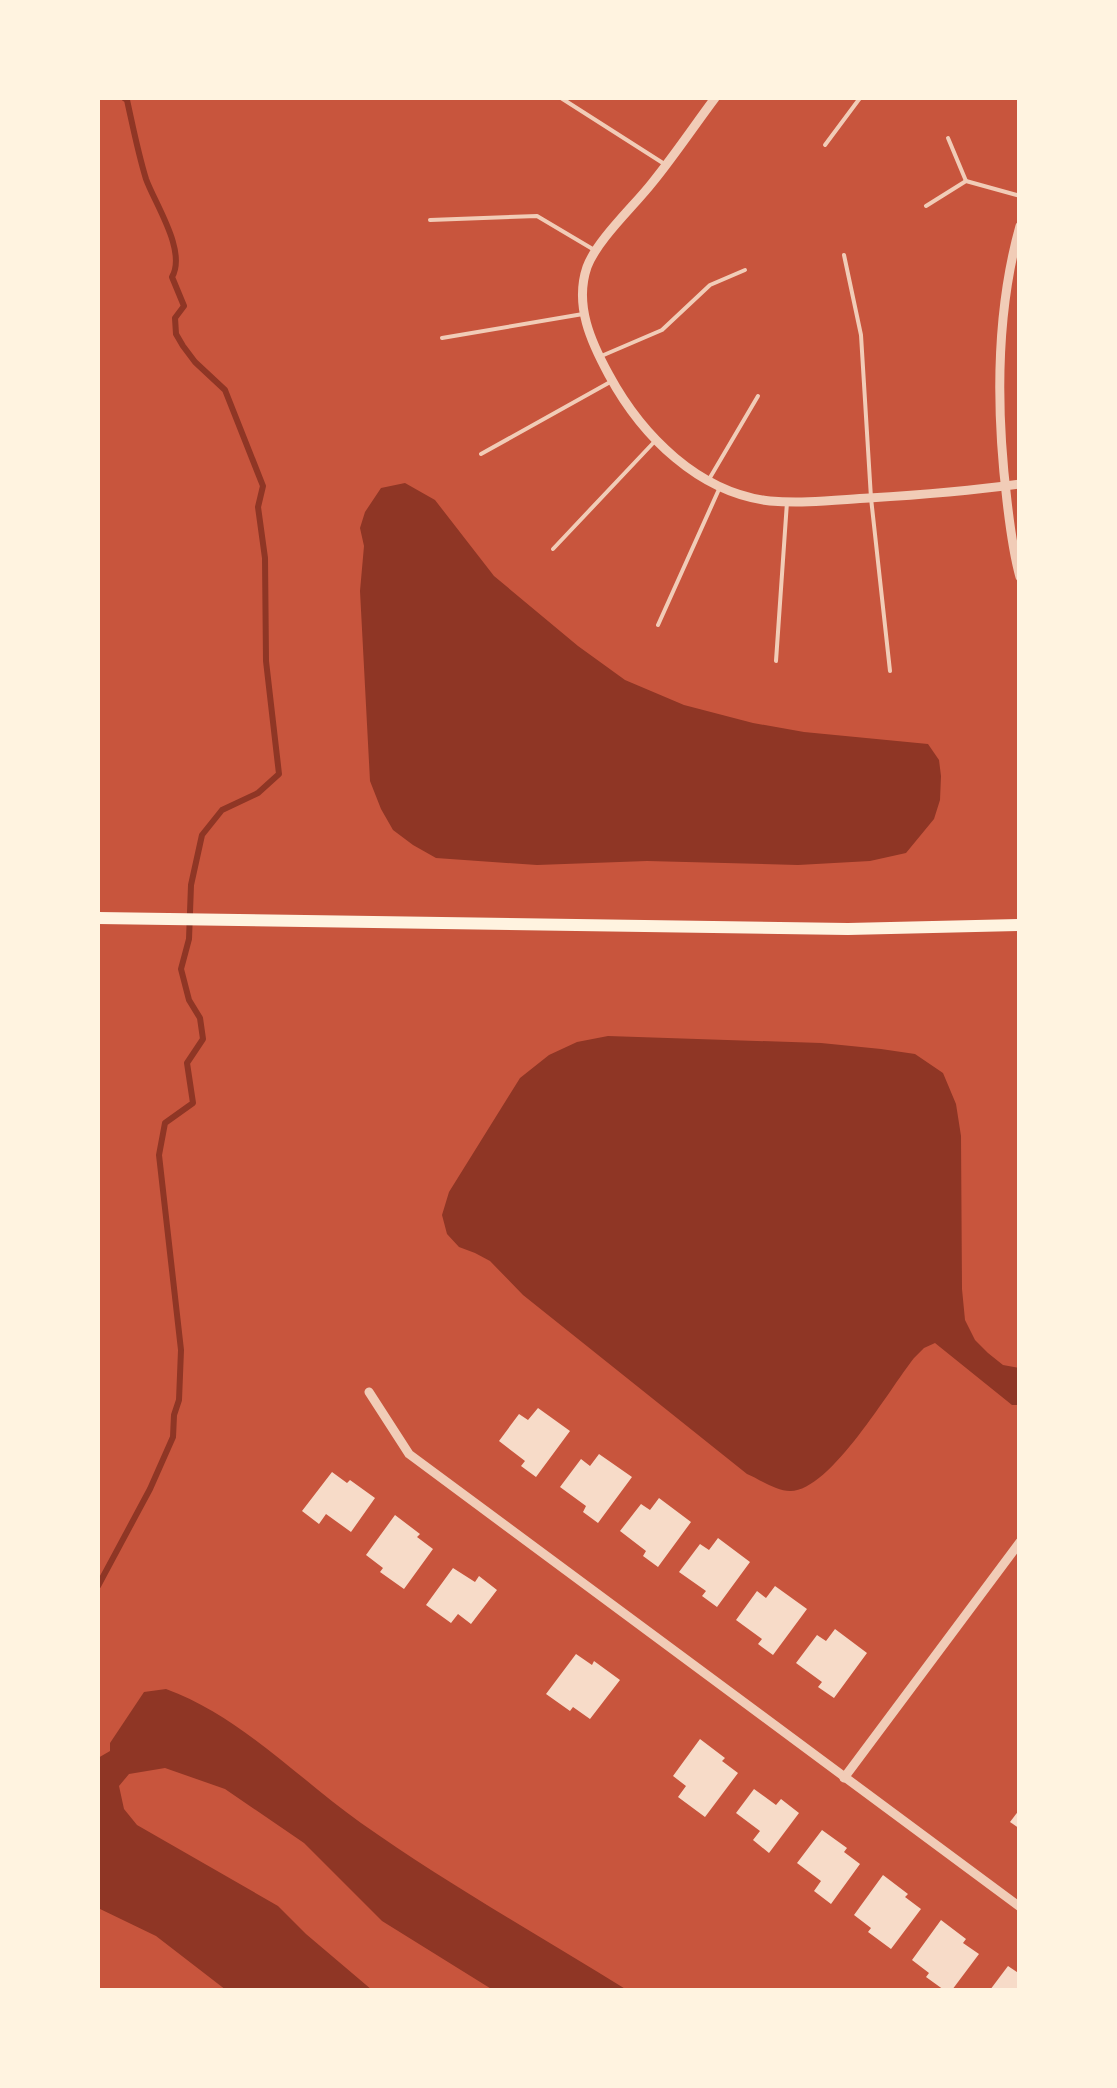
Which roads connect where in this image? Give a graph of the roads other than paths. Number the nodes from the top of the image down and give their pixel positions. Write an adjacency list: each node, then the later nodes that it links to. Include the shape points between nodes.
1 (560, 98): 6 (lane)
2 (715, 98): 6 (street)
3 (860, 98): 5 (lane)
4 (948, 138): 7 (lane)
5 (824, 145)
6 (666, 165): 12 (street)
7 (966, 181): 8 (lane); 9 (lane)
8 (1020, 196)
9 (926, 206)
10 (430, 220): 12 (lane, via 537,216)
11 (1020, 226): 25 (street, via 1000,356)
12 (596, 251): 15 (street, via 585,279)
13 (844, 254): 26 (lane, via 861,335)
14 (745, 270): 17 (lane, via 710,285 662,330)
15 (583, 314): 16 (lane); 17 (street)
16 (442, 338)
17 (600, 357): 18 (street)
18 (612, 381): 20 (street); 21 (lane)
19 (758, 396): 22 (lane)
20 (656, 440): 22 (street); 28 (lane)
21 (481, 454)
22 (708, 481): 24 (street)
23 (1020, 484): 25 (street)
24 (720, 486): 27 (street); 30 (lane)
25 (1005, 486): 26 (street); 29 (street)
26 (871, 498): 27 (street); 32 (lane)
27 (788, 502): 31 (lane)
28 (553, 549)
29 (1020, 577)
30 (658, 625)
31 (776, 660)
32 (890, 670)
33 (98, 918): 34 (main road)
34 (1020, 926)
35 (369, 1392): 37 (street, via 409,1454)
36 (1020, 1542): 37 (street)
37 (844, 1778): 38 (street)
38 (1020, 1907)

